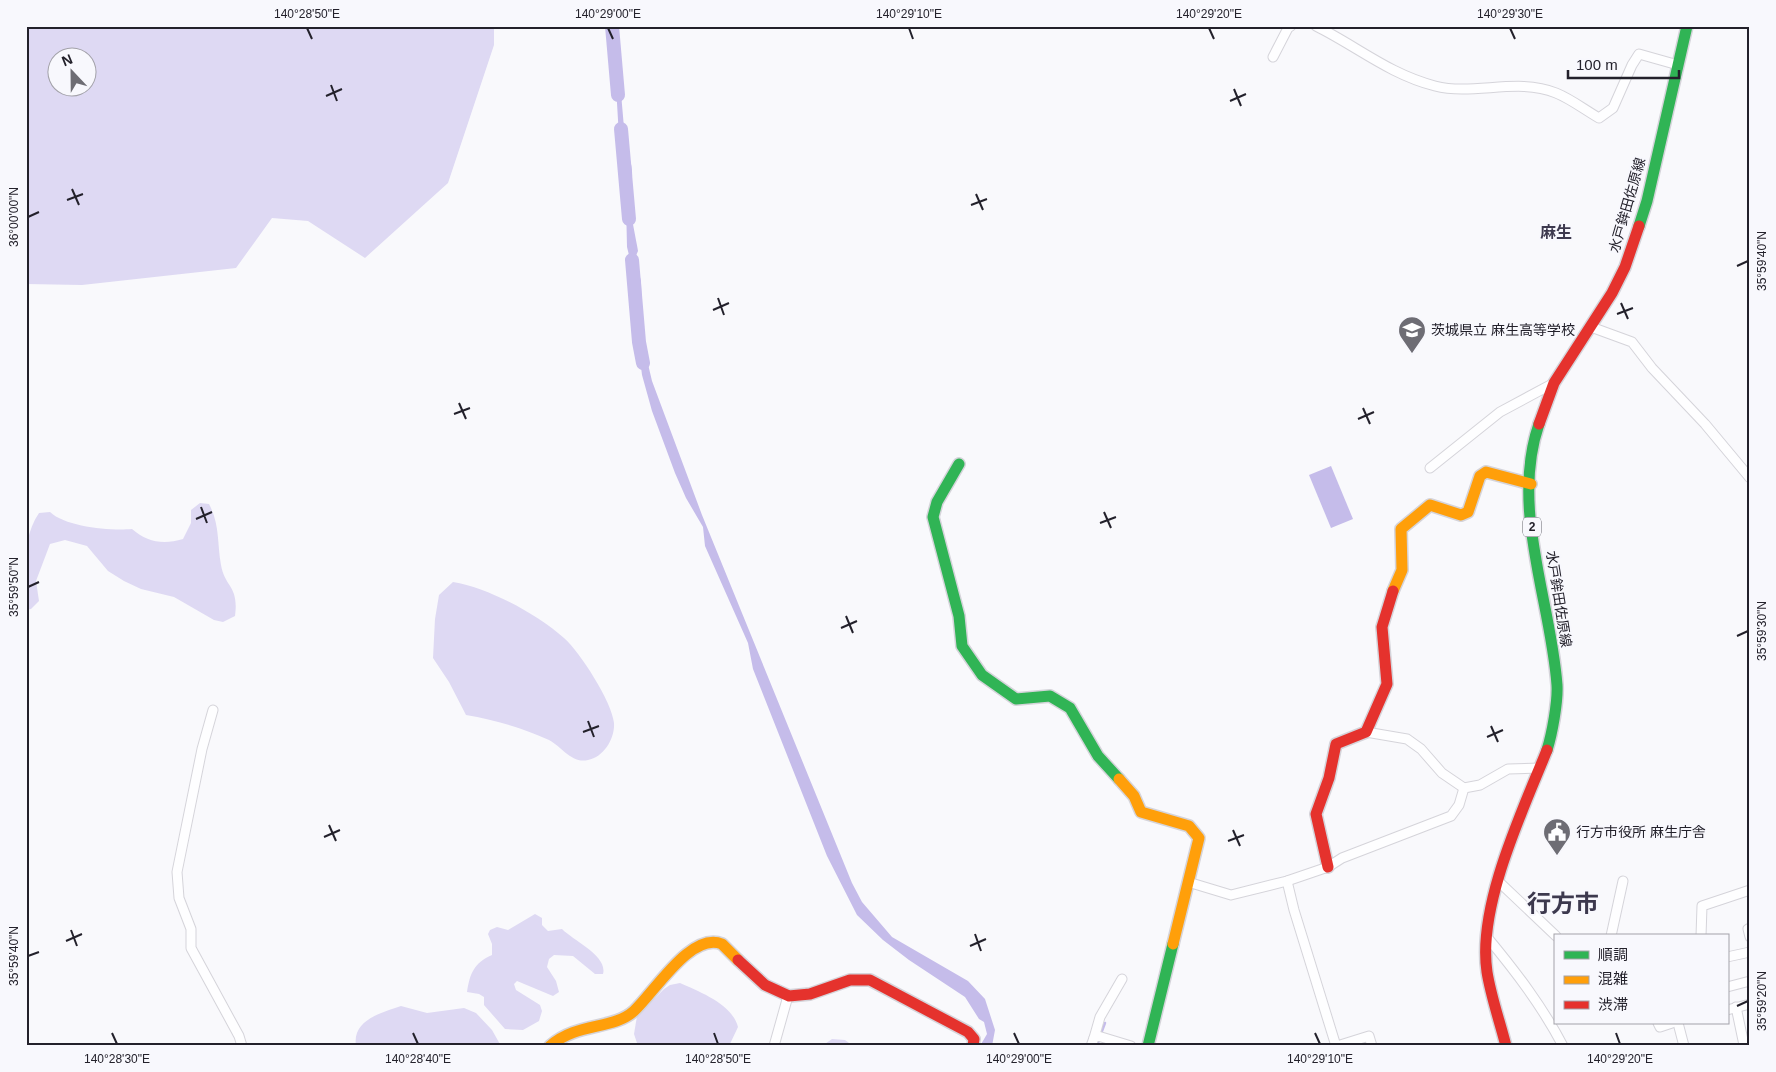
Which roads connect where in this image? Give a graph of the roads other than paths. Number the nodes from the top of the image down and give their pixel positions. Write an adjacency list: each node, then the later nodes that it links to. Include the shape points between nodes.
1 (1291, 26): 4 (street)
2 (1316, 26): 5 (street, via 1395,72 1434,86 1454,90 1522,86 1555,92 1599,118 1613,108 1639,54)
3 (1688, 26): 5 (street, 水戸鉾田佐原線 / 2)
4 (1273, 57)
5 (1678, 64): 6 (street, 水戸鉾田佐原線 / 2, via 1637,232 1612,293)
6 (1591, 327): 7 (street, 水戸鉾田佐原線 / 2); 10 (street, via 1632,342)
7 (1554, 383): 9 (street, via 1500,412); 11 (street, 水戸鉾田佐原線 / 2, via 1535,436)
8 (958, 464): 20 (street, via 937,502 933,517 958,616 962,646 982,675 1016,699 1050,696 1070,708 1098,756 1134,796 1141,812 1189,826 1198,838)
9 (1430, 468)
10 (1750, 478)
11 (1531, 484): 13 (street, via 1486,472 1480,476 1468,512 1461,514 1430,505 1401,529 1402,570 1382,627 1387,684); 14 (street, 水戸鉾田佐原線 / 2, via 1528,503 1557,687 1548,748)
12 (213, 710): 41 (street, via 202,749 177,872 177,887 191,929 190,948)
13 (1366, 732): 15 (street, via 1407,739); 16 (street, via 1336,744 1329,778 1318,803 1316,814)
14 (1540, 768): 15 (street, via 1508,769 1480,785); 17 (street, 水戸鉾田佐原線 / 2, via 1516,824)
15 (1464, 788): 16 (street, via 1459,805 1451,816 1342,858)
16 (1328, 867): 18 (street)
17 (1498, 880): 23 (street); 26 (street, 水戸鉾田佐原線 / 2)
18 (1287, 881): 20 (street, via 1231,895); 47 (street)
19 (1623, 881): 24 (street)
20 (1188, 882): 46 (street)
21 (1750, 890): 25 (street, via 1702,906)
22 (1750, 928): 27 (street)
23 (1554, 934)
24 (1611, 934)
25 (1701, 934)
26 (1487, 936): 49 (street, 水戸鉾田佐原線 / 2, via 1488,971); 50 (street, via 1545,1011)
27 (1750, 937)
28 (1750, 952): 29 (street)
29 (1728, 957)
30 (1122, 979): 39 (street, via 1100,1017)
31 (1750, 982): 32 (street)
32 (1728, 987)
33 (788, 996): 42 (street, via 764,984 724,945 717,941 708,942 687,955 626,1018 563,1034); 43 (street); 44 (street, via 808,994 860,979 870,980 968,1032 974,1039)
34 (1750, 1004): 35 (street)
35 (1732, 1008): 40 (street)
36 (1658, 1024): 37 (street, via 1660,1027)
37 (1669, 1024)
38 (1678, 1024): 51 (street)
39 (1092, 1042): 45 (street, via 1103,1036)
40 (1744, 1045)
41 (242, 1046)
42 (550, 1046)
43 (774, 1046)
44 (973, 1046)
45 (1131, 1046)
46 (1148, 1046)
47 (1336, 1046): 48 (street, via 1369,1036)
48 (1372, 1046)
49 (1506, 1046)
50 (1563, 1046)
51 (1684, 1046)

